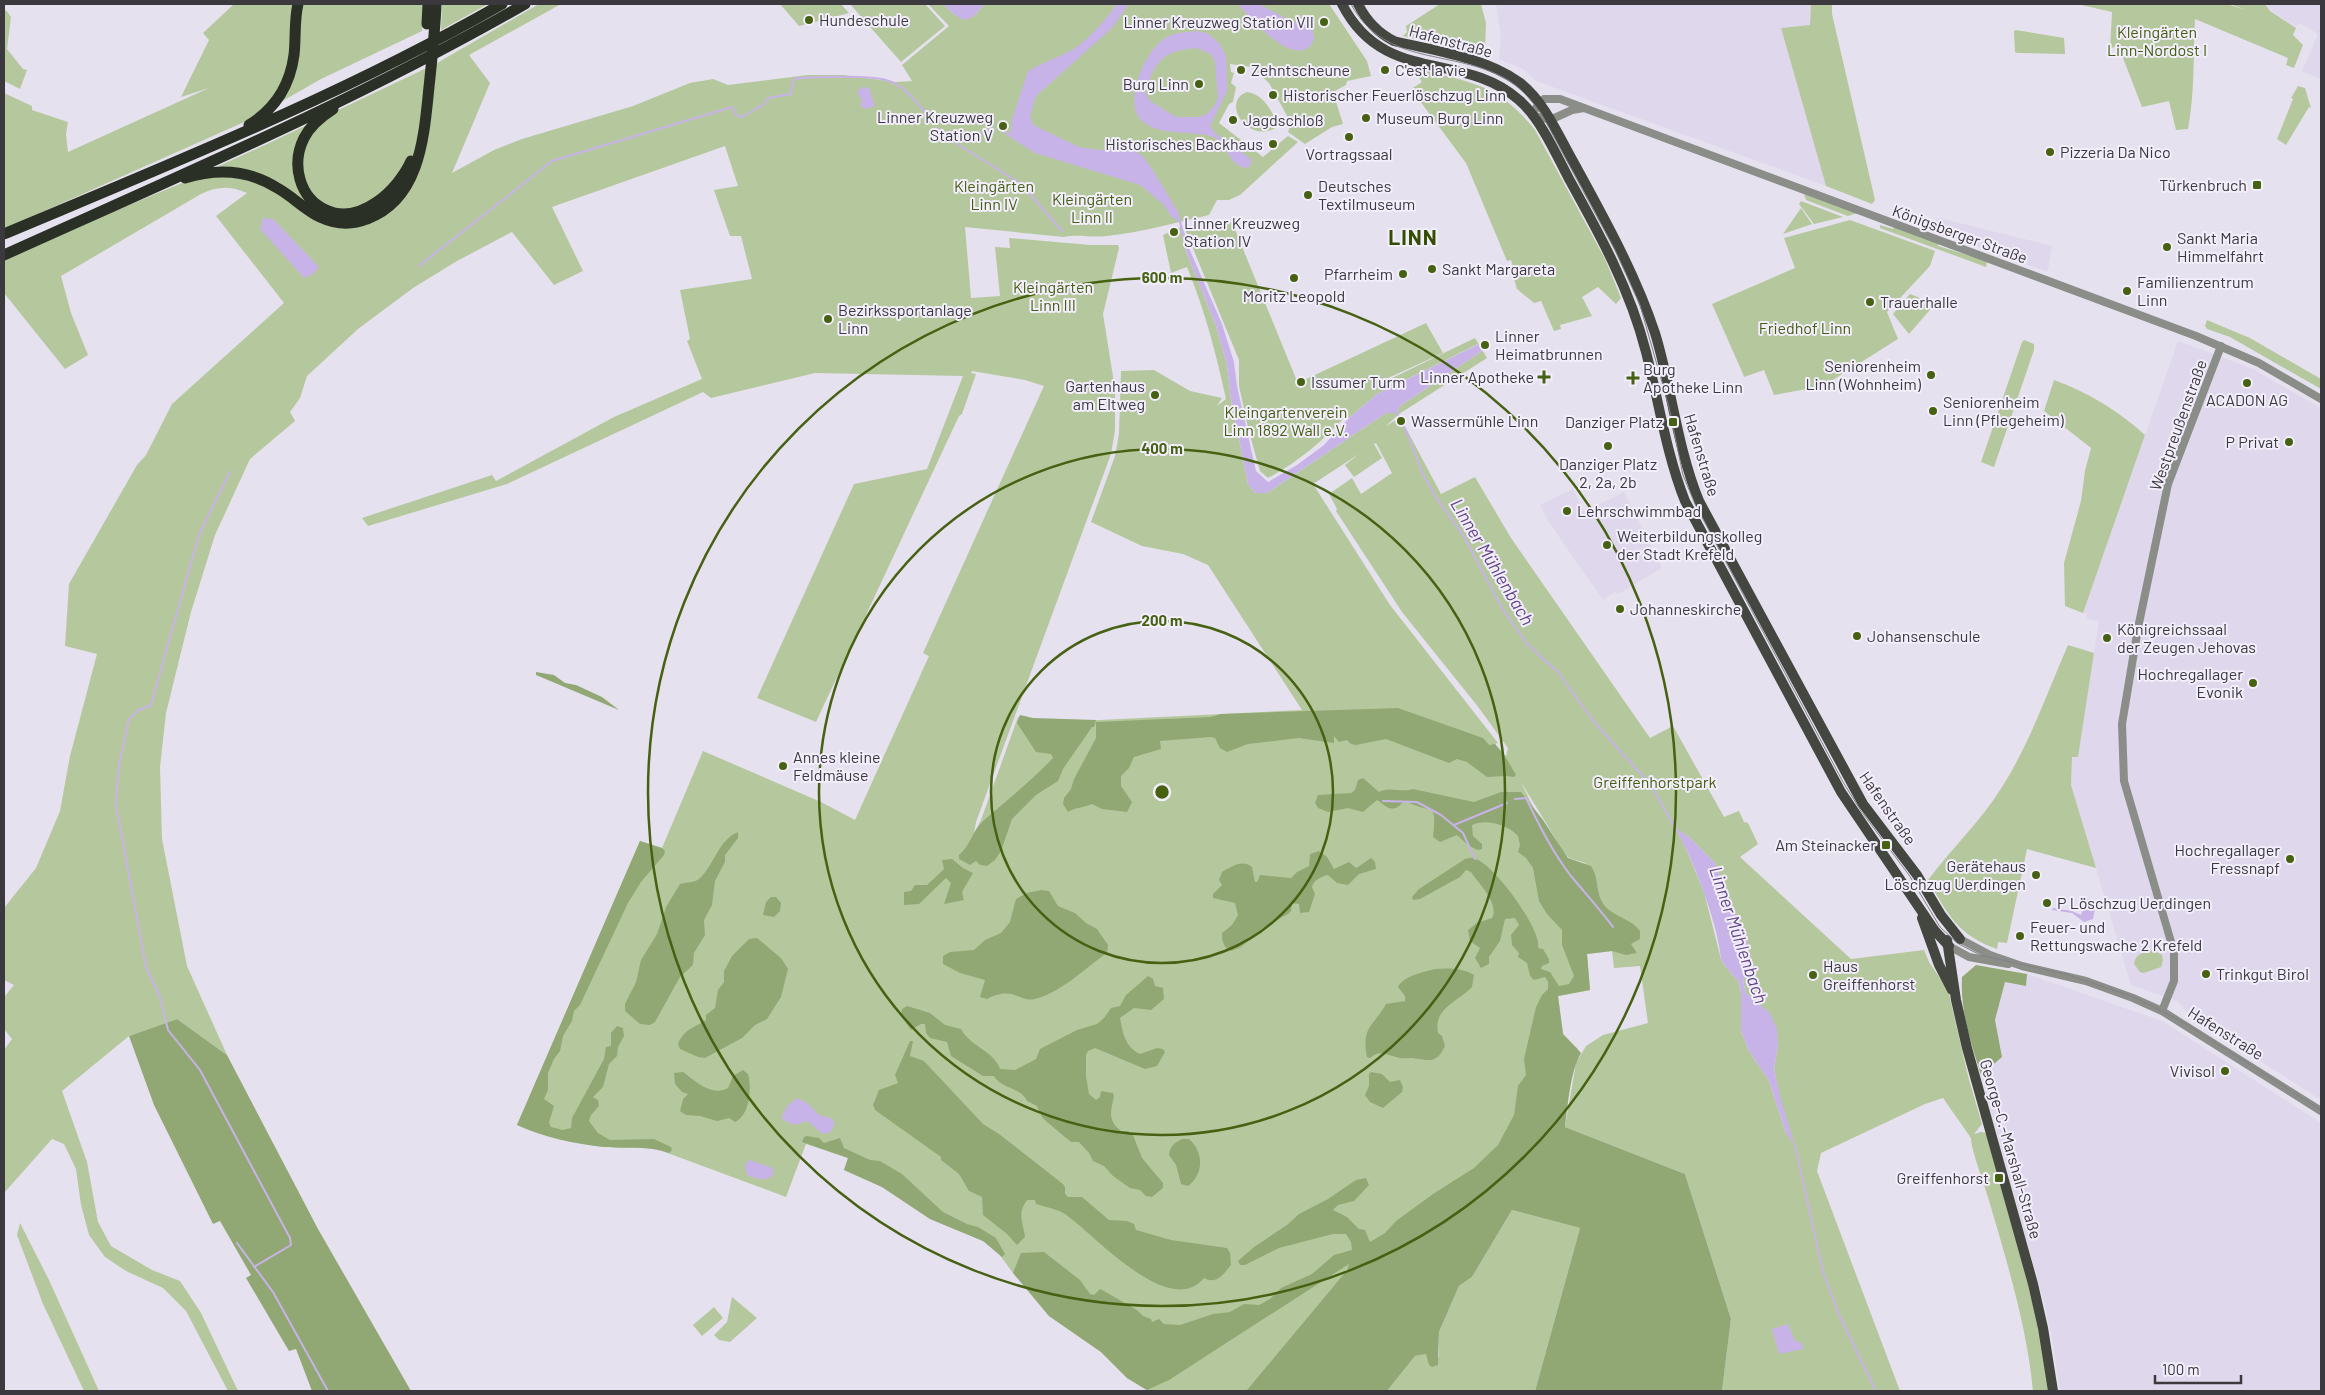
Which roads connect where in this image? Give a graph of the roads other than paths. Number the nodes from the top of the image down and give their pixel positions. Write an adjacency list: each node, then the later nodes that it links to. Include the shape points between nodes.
1 (298, 4): 15 (highway, via 294,55 288,82 280,97 252,124)
2 (428, 4): 8 (highway)
3 (436, 4): 8 (highway)
4 (502, 4): 15 (highway, via 367,75)
5 (525, 4): 10 (highway, via 440,52)
6 (1342, 4): 13 (main road, Hafenstraße, via 1359,29 1384,50 1406,59 1488,80 1519,100)
7 (1358, 4): 11 (main road, Hafenstraße, via 1383,36 1394,42 1492,67 1520,83)
8 (431, 22): 9 (highway)
9 (426, 78): 10 (highway, via 417,139 406,173 376,204 338,214 307,196 298,172 298,158 312,126); 16 (highway, via 423,140 411,179 394,201 375,216 360,222 332,222 257,177 235,172 212,171 195,175)
10 (360, 91): 16 (highway)
11 (1540, 103): 12 (street, Königsberger Straße, via 1553,98); 13 (street); 14 (main road, Hafenstraße)
12 (1584, 108): 14 (street); 19 (street, Königsberger Straße)
13 (1532, 115): 14 (street); 21 (main road, Hafenstraße, via 1593,222 1625,289 1646,351 1673,468 1685,502 1840,792)
14 (1550, 120): 22 (main road, Hafenstraße, via 1637,285 1655,335 1683,452 1699,501 1858,795 1917,875)
15 (204, 151): 17 (highway)
16 (121, 202): 18 (highway)
17 (4, 234)
18 (4, 255)
19 (2221, 346): 20 (street, Königsberger Straße, via 2259,363); 27 (street, Westpreußenstraße, via 2168,484 2122,724 2124,781 2174,952 2174,981)
20 (2321, 399)
21 (1912, 896): 24 (main road, Hafenstraße); 26 (main road)
22 (1940, 915): 23 (main road, Hafenstraße); 24 (main road, George-C.-Marshall-Straße)
23 (1960, 939): 25 (street, Hafenstraße, via 1990,955)
24 (1949, 946): 25 (street, Hafenstraße, via 1969,957); 26 (main road, George-C.-Marshall-Straße)
25 (2022, 966): 27 (street, Hafenstraße, via 2086,980)
26 (1956, 1000): 29 (main road, George-C.-Marshall-Straße, via 2036,1296)
27 (2162, 1011): 28 (street, Hafenstraße)
28 (2321, 1111)
29 (2053, 1391)

